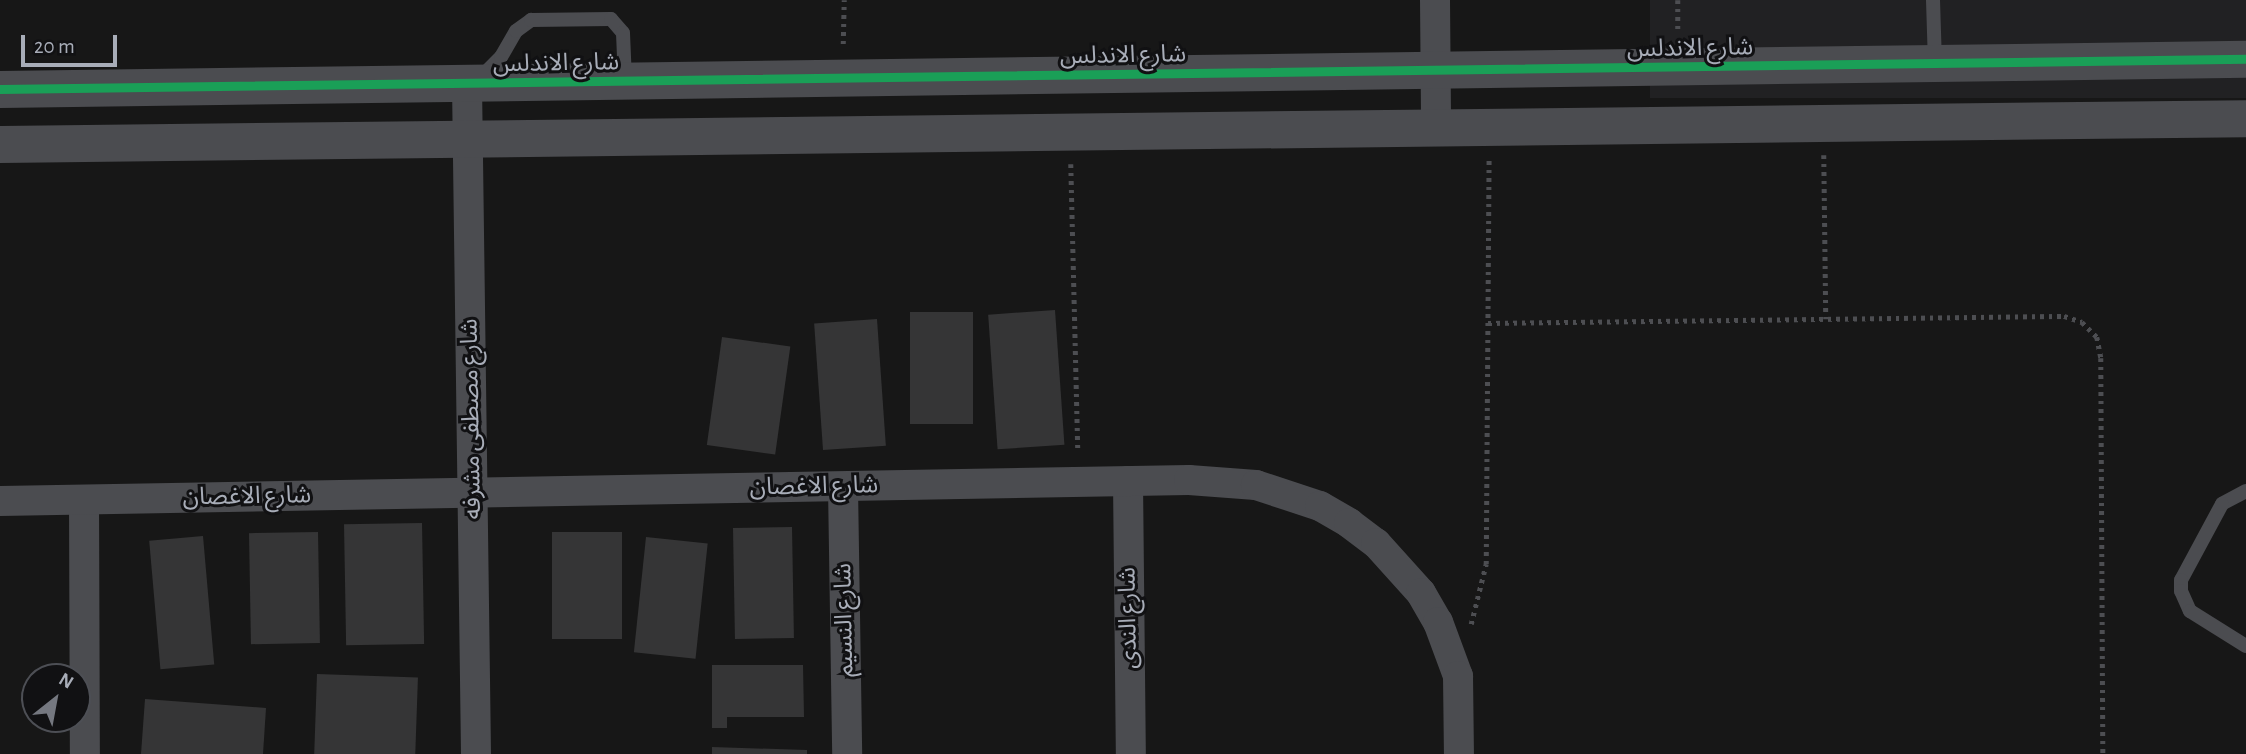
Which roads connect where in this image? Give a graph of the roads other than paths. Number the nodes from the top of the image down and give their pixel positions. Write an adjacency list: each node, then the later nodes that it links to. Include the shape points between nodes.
1 (1435, 0): 5 (street)
2 (1933, 0): 4 (lane)
3 (2246, 59): 4 (street, شارع الاندلس)
4 (1935, 65): 5 (street, شارع الاندلس)
5 (1435, 71): 6 (street, شارع الاندلس); 10 (street)
6 (625, 82): 7 (street, شارع الاندلس); 7 (lane, via 623,33 611,19 531,20 516,31 495,65)
7 (467, 84): 8 (street, شارع الاندلس); 11 (street, شارع مصطفى مشرفه)
8 (0, 89)
9 (2246, 118): 10 (street)
10 (1436, 127): 11 (street)
11 (467, 139): 12 (street); 16 (street, شارع مصطفى مشرفه)
12 (0, 144)
13 (1128, 481): 14 (street, شارع الاغصان); 23 (street, شارع الندى); 24 (street, شارع الاغصان, via 1222,481 1288,493 1320,506 1376,543 1427,603 1451,653 1458,676)
14 (843, 487): 16 (street, شارع الاغصان); 22 (street, شارع النسيم)
15 (2246, 491): 19 (lane, via 2221,504 2181,580 2190,611)
16 (473, 494): 17 (street, شارع الاغصان); 21 (street, شارع مصطفى مشرفه)
17 (84, 500): 18 (street, شارع الاغصان); 20 (street)
18 (0, 501)
19 (2246, 646)
20 (85, 754)
21 (476, 754)
22 (847, 754)
23 (1131, 754)
24 (1460, 754)

